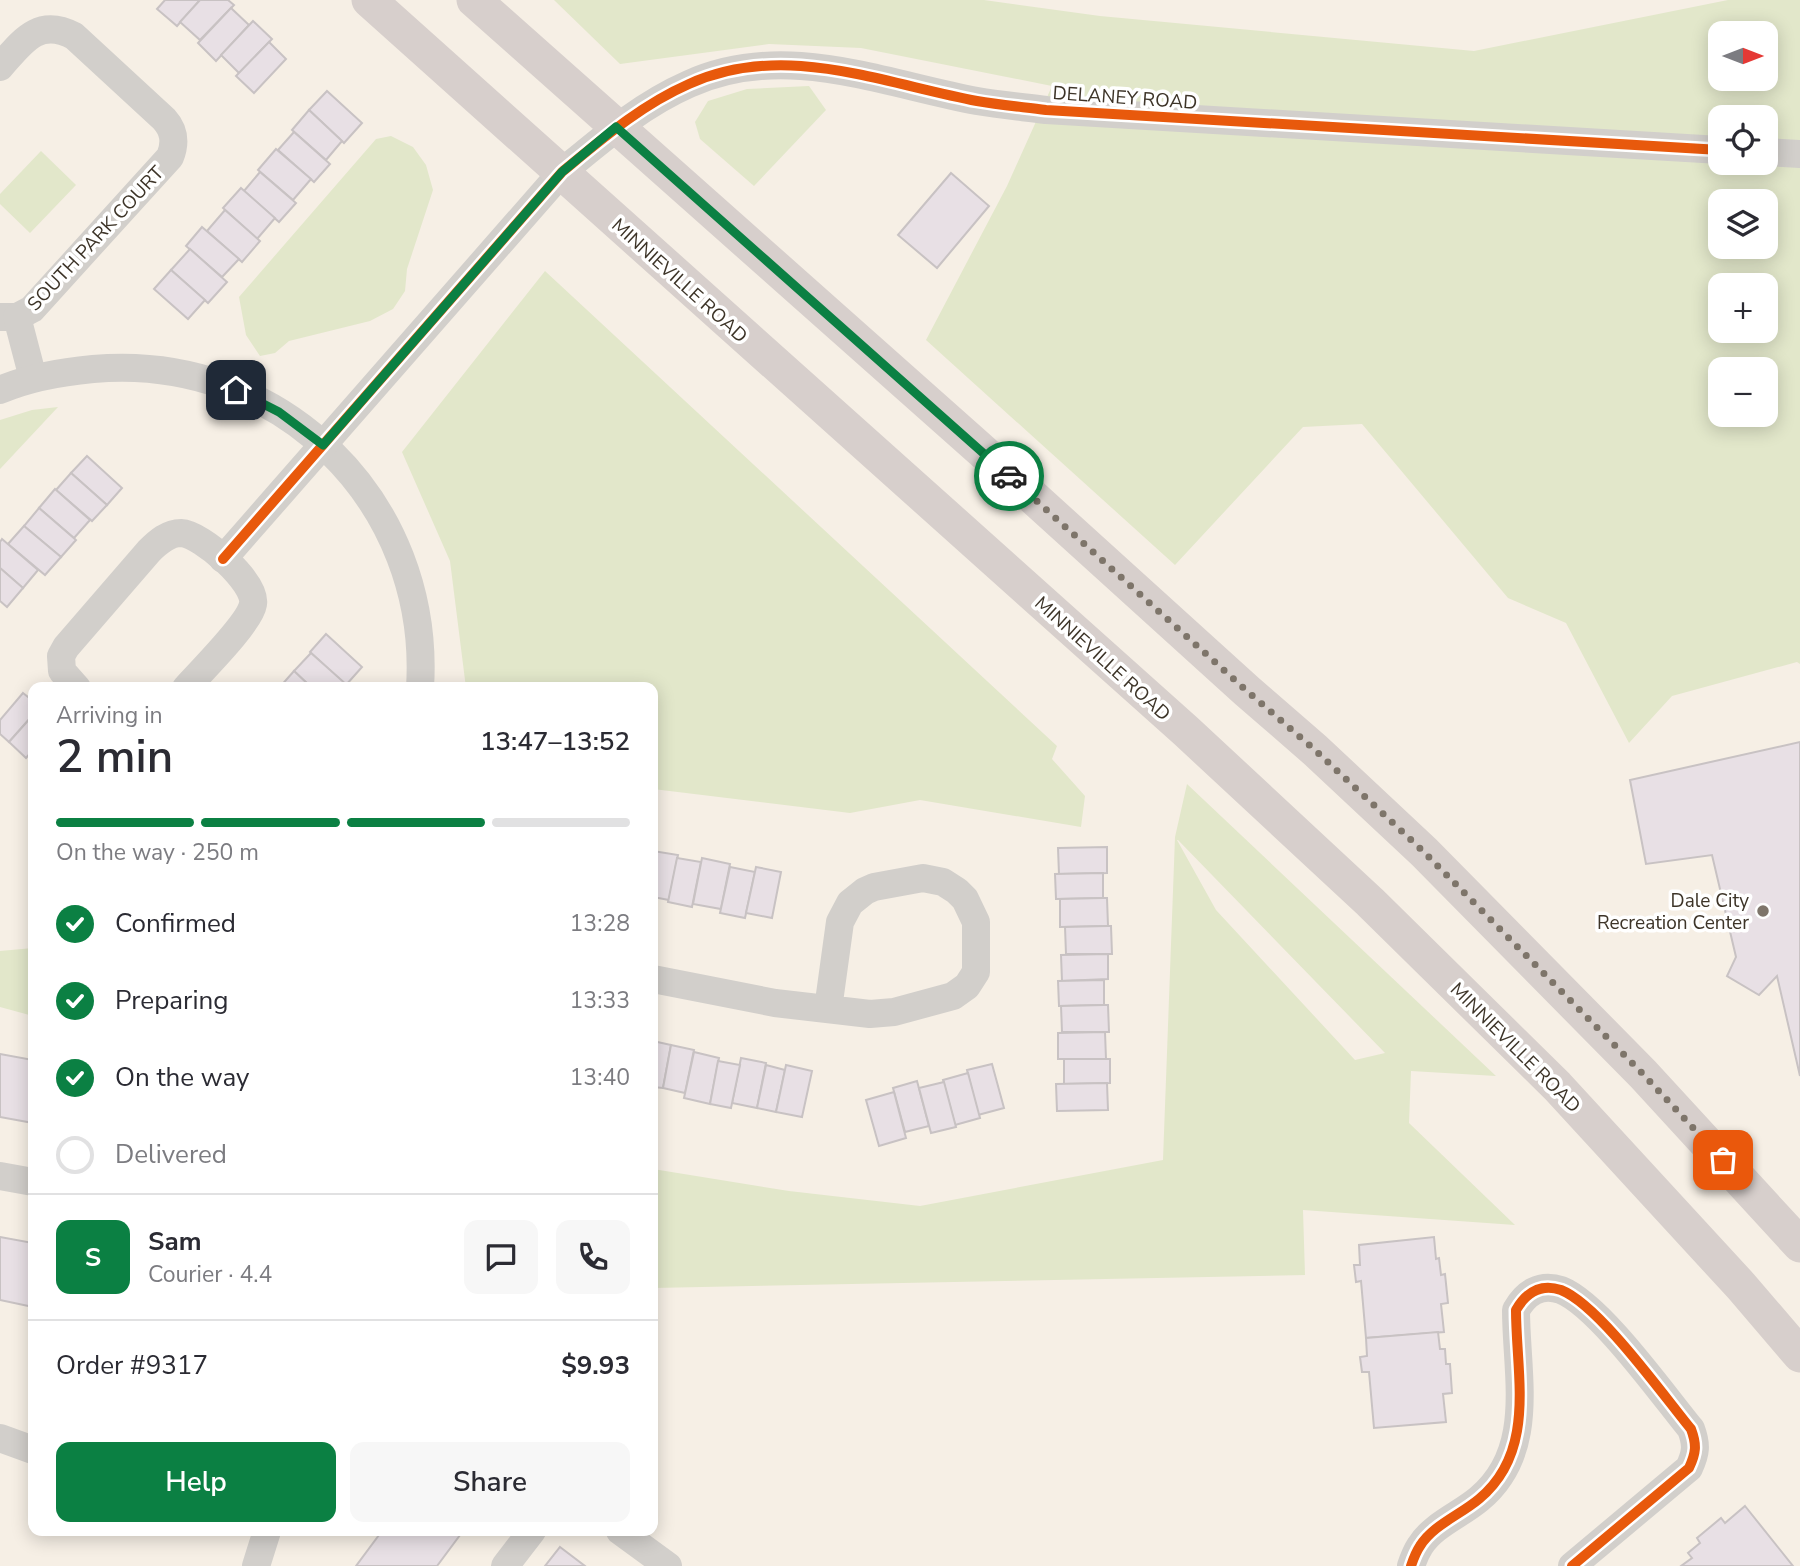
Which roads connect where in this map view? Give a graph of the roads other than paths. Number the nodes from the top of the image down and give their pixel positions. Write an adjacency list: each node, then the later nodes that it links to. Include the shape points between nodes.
1 (369, 0): 8 (main road, MINNIEVILLE ROAD)
2 (474, 0): 4 (main road)
3 (0, 67): 9 (street, SOUTH PARK COURT, via 32,34 49,29 66,32 164,119 174,142 161,167 33,309)
4 (616, 127): 5 (street, DELANEY ROAD, via 689,84 727,71 773,65 818,66 977,101 1046,110); 8 (street, DELANEY ROAD); 21 (main road, via 1424,852 1643,1074)
5 (1708, 149)
6 (1778, 153): 7 (street)
7 (1800, 154)
8 (562, 172): 12 (street, DELANEY ROAD); 22 (main road, MINNIEVILLE ROAD, via 1186,731 1370,902 1557,1086)
9 (9, 317): 10 (street, SOUTH PARK COURT)
10 (33, 378): 11 (street); 12 (street, via 124,367 198,377 248,395)
11 (0, 390)
12 (323, 445): 13 (street, DELANEY ROAD); 16 (street, via 379,511 398,546 420,641)
13 (223, 559): 14 (street, via 190,534 176,533 158,542 66,647 62,671); 15 (street, via 252,590 253,608)
14 (72, 682)
15 (191, 682)
16 (420, 682)
17 (658, 980): 18 (street)
18 (828, 1009): 18 (street, via 840,922 858,896 874,887 923,878 943,882 965,899 976,922 978,959 972,980 960,992 894,1012)
19 (0, 1176): 20 (street)
20 (28, 1181)
21 (1800, 1245)
22 (1800, 1355)
23 (0, 1438): 24 (street)
24 (28, 1448)
25 (265, 1536): 28 (street)
26 (528, 1536): 29 (street)
27 (628, 1536): 30 (street)
28 (256, 1566)
29 (505, 1566)
30 (668, 1566)
31 (1410, 1566): 32 (street, via 1433,1531 1483,1496 1512,1452 1521,1394 1516,1310 1530,1292 1541,1288 1560,1290 1576,1299 1606,1327 1691,1429 1696,1443 1689,1468)
32 (1572, 1566)

